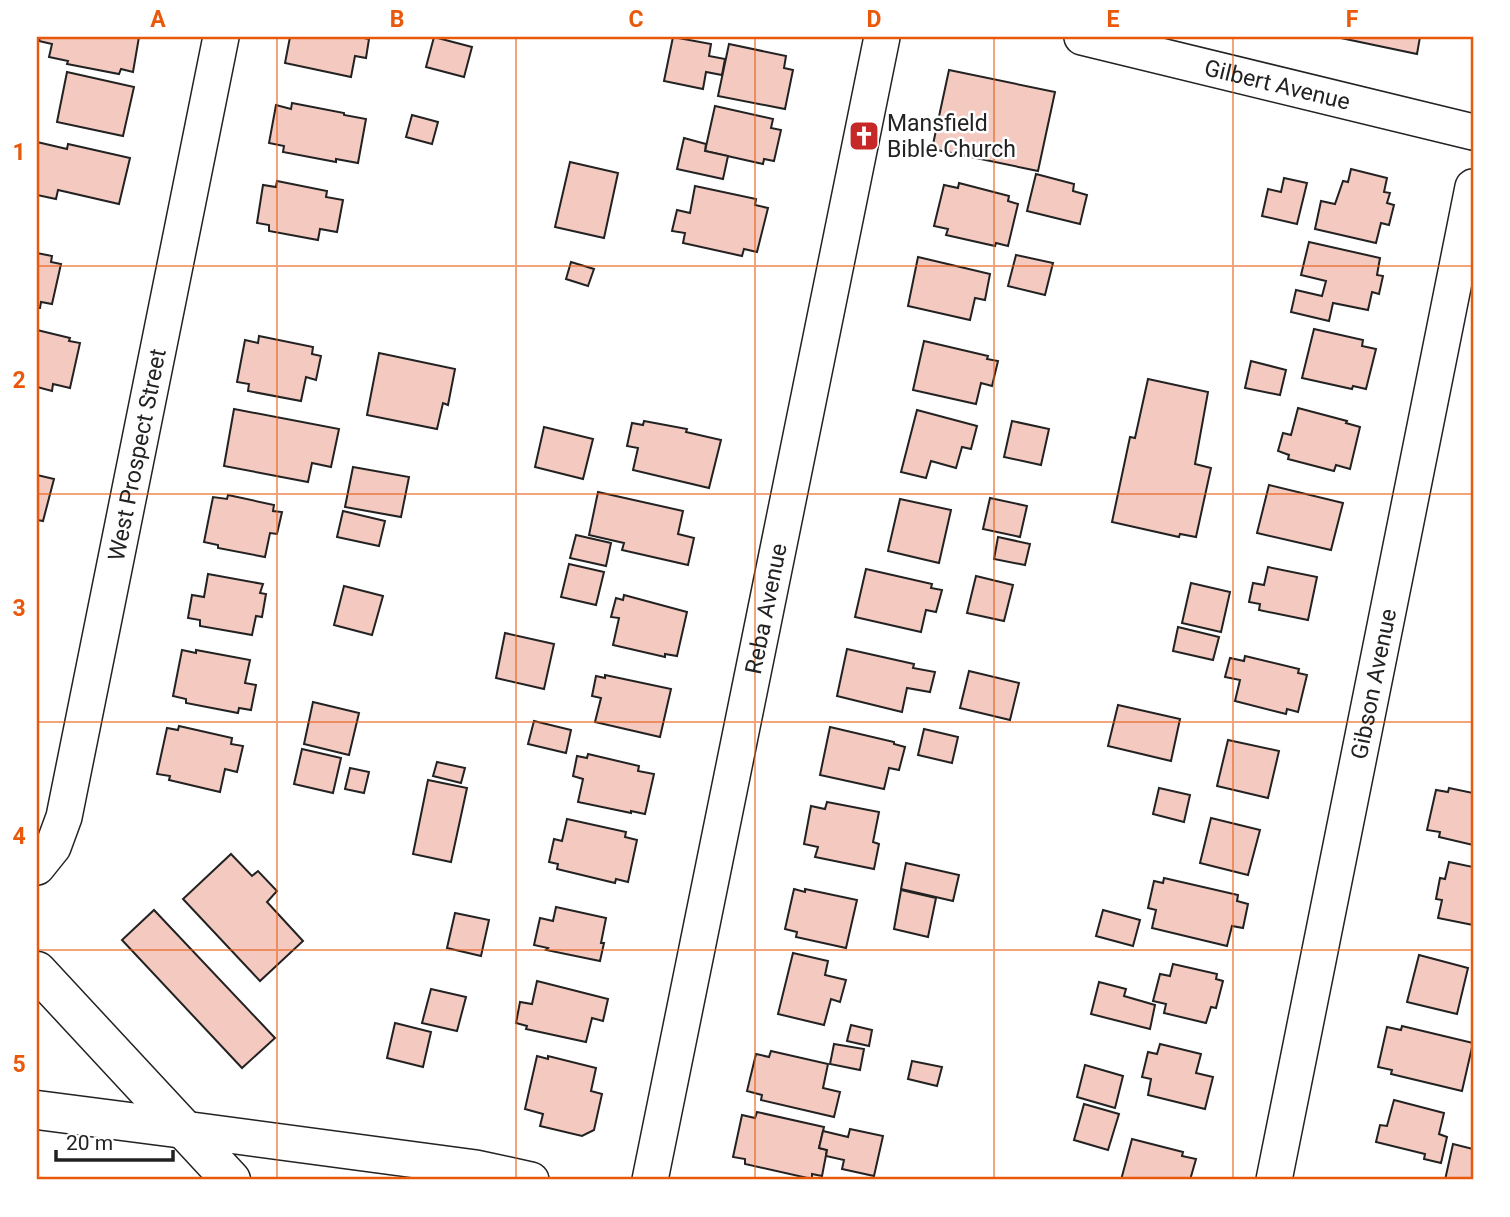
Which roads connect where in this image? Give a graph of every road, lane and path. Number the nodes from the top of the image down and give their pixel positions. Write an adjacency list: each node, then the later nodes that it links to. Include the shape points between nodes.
1 (221, 37): 6 (street, West Prospect Street, via 64,817 53,847)
2 (882, 37): 14 (street, Reba Avenue)
3 (1082, 37): 4 (street, Gilbert Avenue)
4 (1473, 132)
5 (1473, 187): 15 (street, Gibson Avenue)
6 (37, 867)
7 (37, 971): 9 (main road)
8 (37, 1110): 9 (main road)
9 (184, 1129): 10 (street); 11 (main road)
10 (476, 1168): 12 (street); 13 (street)
11 (231, 1180)
12 (443, 1180)
13 (531, 1180)
14 (650, 1180)
15 (1274, 1180)

